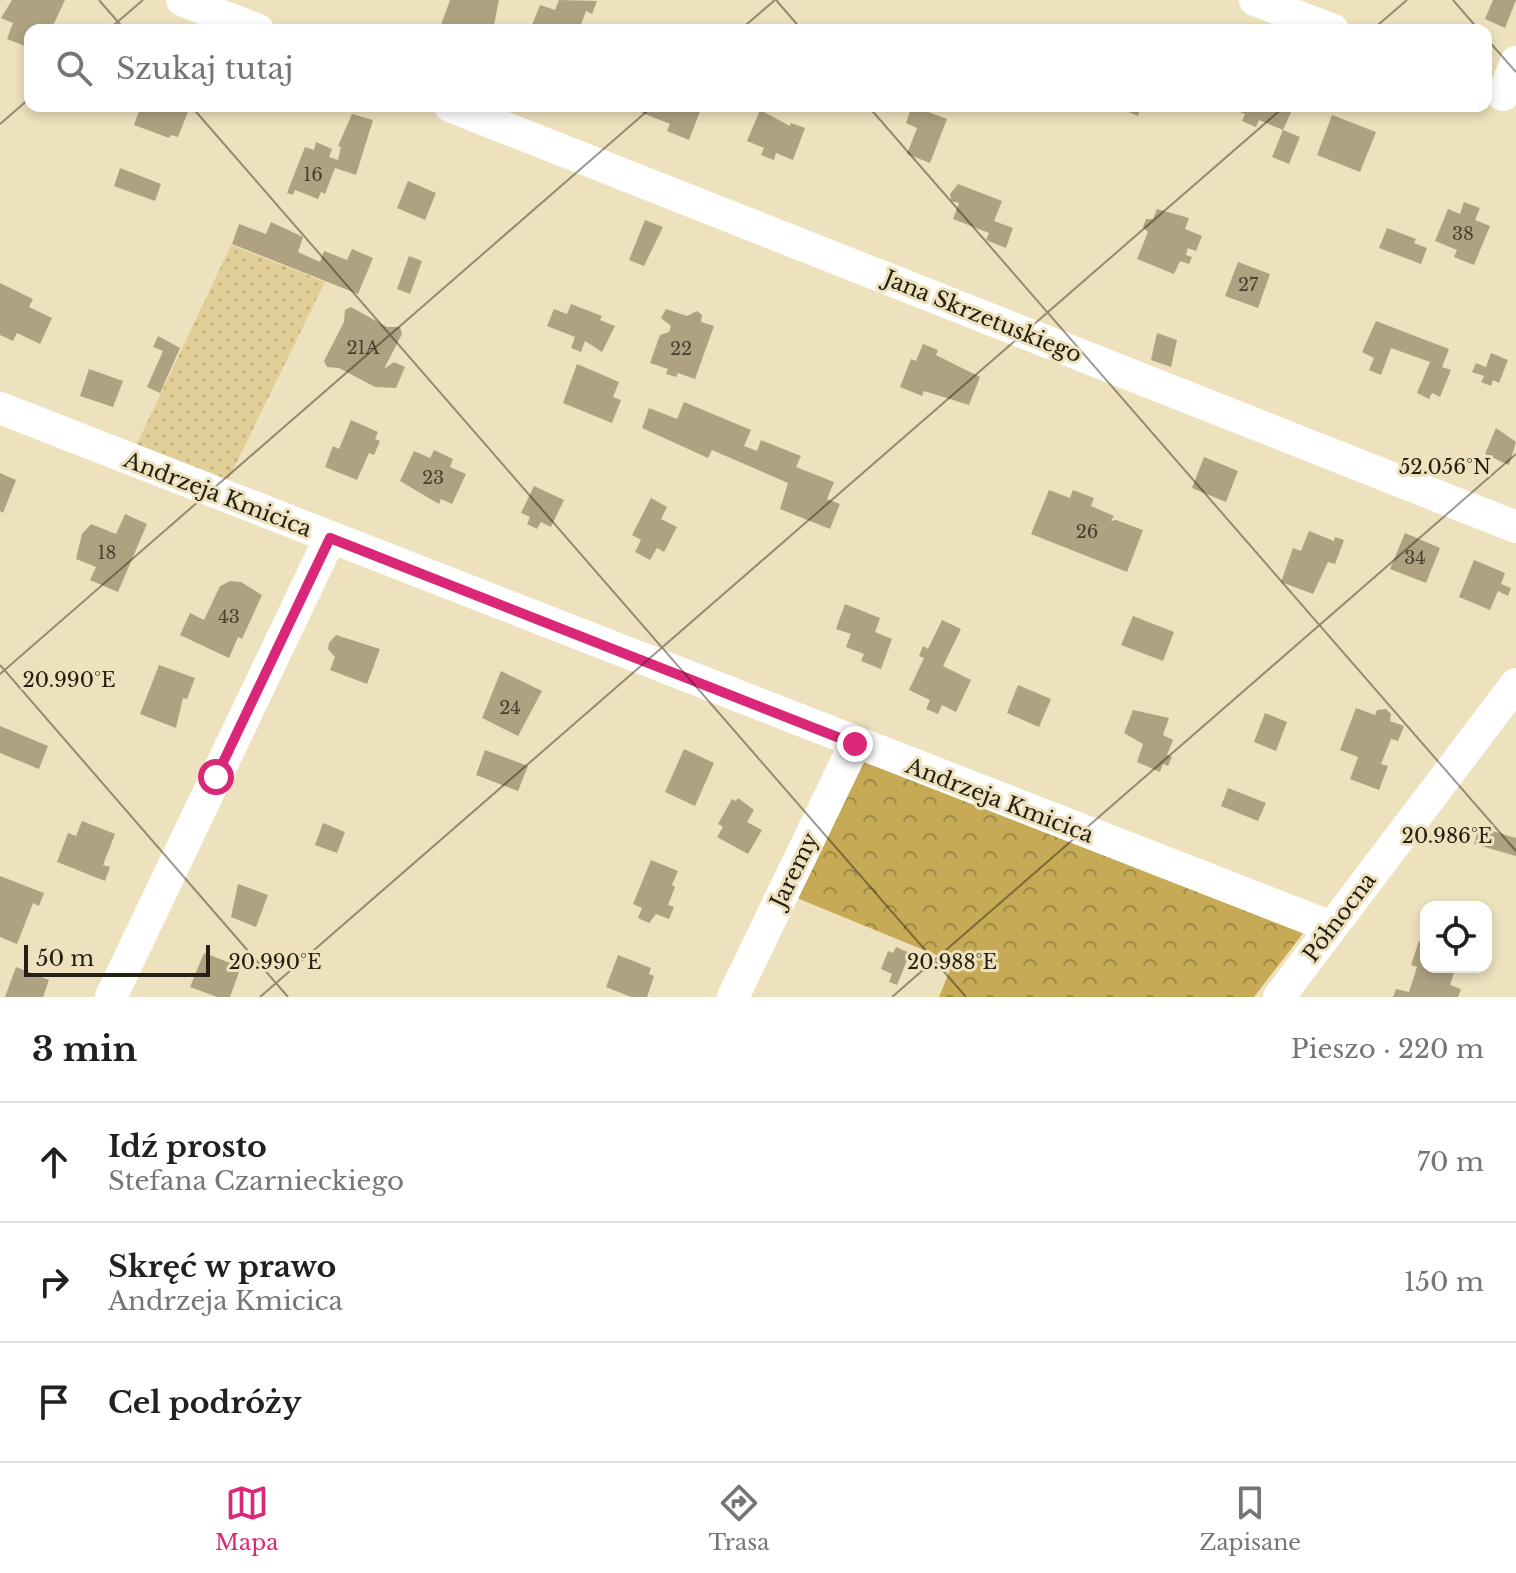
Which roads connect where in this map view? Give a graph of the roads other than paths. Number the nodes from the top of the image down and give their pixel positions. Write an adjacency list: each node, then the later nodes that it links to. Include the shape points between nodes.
1 (182, 0): 3 (street)
2 (1255, 0): 4 (street)
3 (243, 24)
4 (1317, 24)
5 (1516, 62): 6 (street)
6 (1502, 95)
7 (465, 112): 9 (street, Jana Skrzetuskiego)
8 (0, 408): 10 (street, Andrzeja Kmicica)
9 (1516, 527)
10 (330, 538): 12 (street, Andrzeja Kmicica); 14 (street)
11 (1516, 684): 13 (street, Północna)
12 (855, 744): 13 (street, Andrzeja Kmicica); 15 (street, Jaremy)
13 (1331, 927): 16 (street, Północna)
14 (111, 997)
15 (733, 997)
16 (1279, 997)

